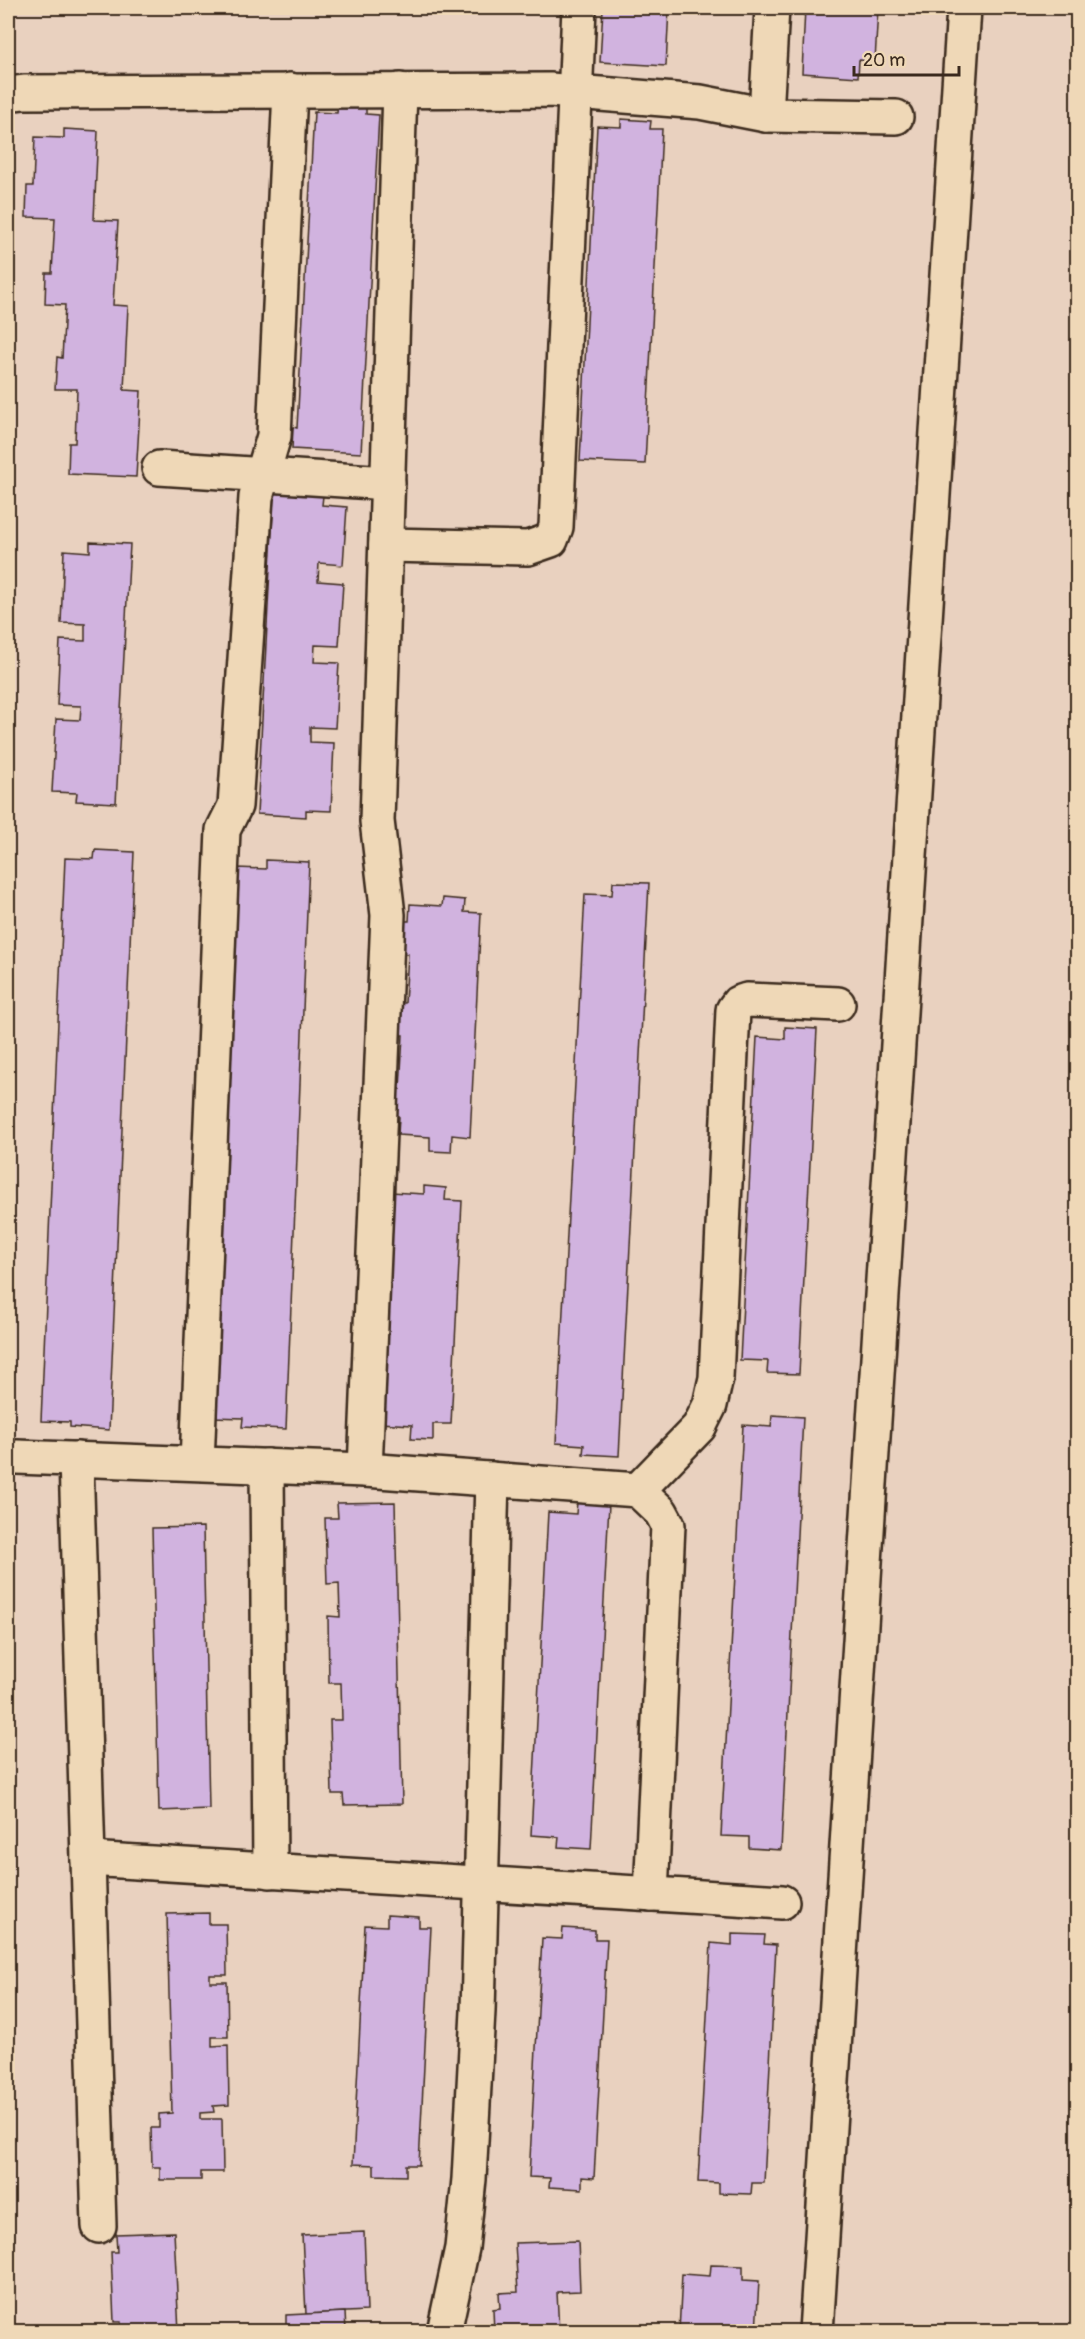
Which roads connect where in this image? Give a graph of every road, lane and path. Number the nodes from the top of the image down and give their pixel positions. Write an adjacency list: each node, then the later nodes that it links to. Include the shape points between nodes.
1 (579, 8): 6 (street)
2 (772, 8): 8 (street)
3 (964, 8): 29 (street)
4 (290, 90): 5 (street); 7 (street); 11 (street, via 274,436)
5 (400, 90): 6 (street); 12 (street)
6 (574, 92): 8 (street, via 700,102); 13 (street, via 556,527 551,540 528,548)
7 (8, 94)
8 (766, 114): 9 (street)
9 (896, 117)
10 (159, 468): 11 (street)
11 (262, 475): 12 (street); 17 (street, via 256,497 235,806 223,830)
12 (388, 483): 13 (street)
13 (386, 545): 19 (street, via 377,821 388,915)
14 (838, 1004): 21 (street, via 747,1000 733,1010 716,1378 710,1405 699,1427)
15 (17, 1457): 16 (street)
16 (76, 1459): 17 (street); 22 (street)
17 (197, 1464): 18 (street)
18 (267, 1466): 19 (street); 23 (street)
19 (365, 1470): 20 (street)
20 (492, 1479): 21 (street); 24 (street)
21 (638, 1490): 25 (street, via 661,1512 668,1525)
22 (88, 1859): 23 (street); 27 (street)
23 (270, 1871): 24 (street)
24 (480, 1884): 25 (street); 28 (street, via 469,2179 462,2248)
25 (651, 1894): 26 (street)
26 (782, 1902)
27 (99, 2226)
28 (444, 2331)
29 (816, 2331)

